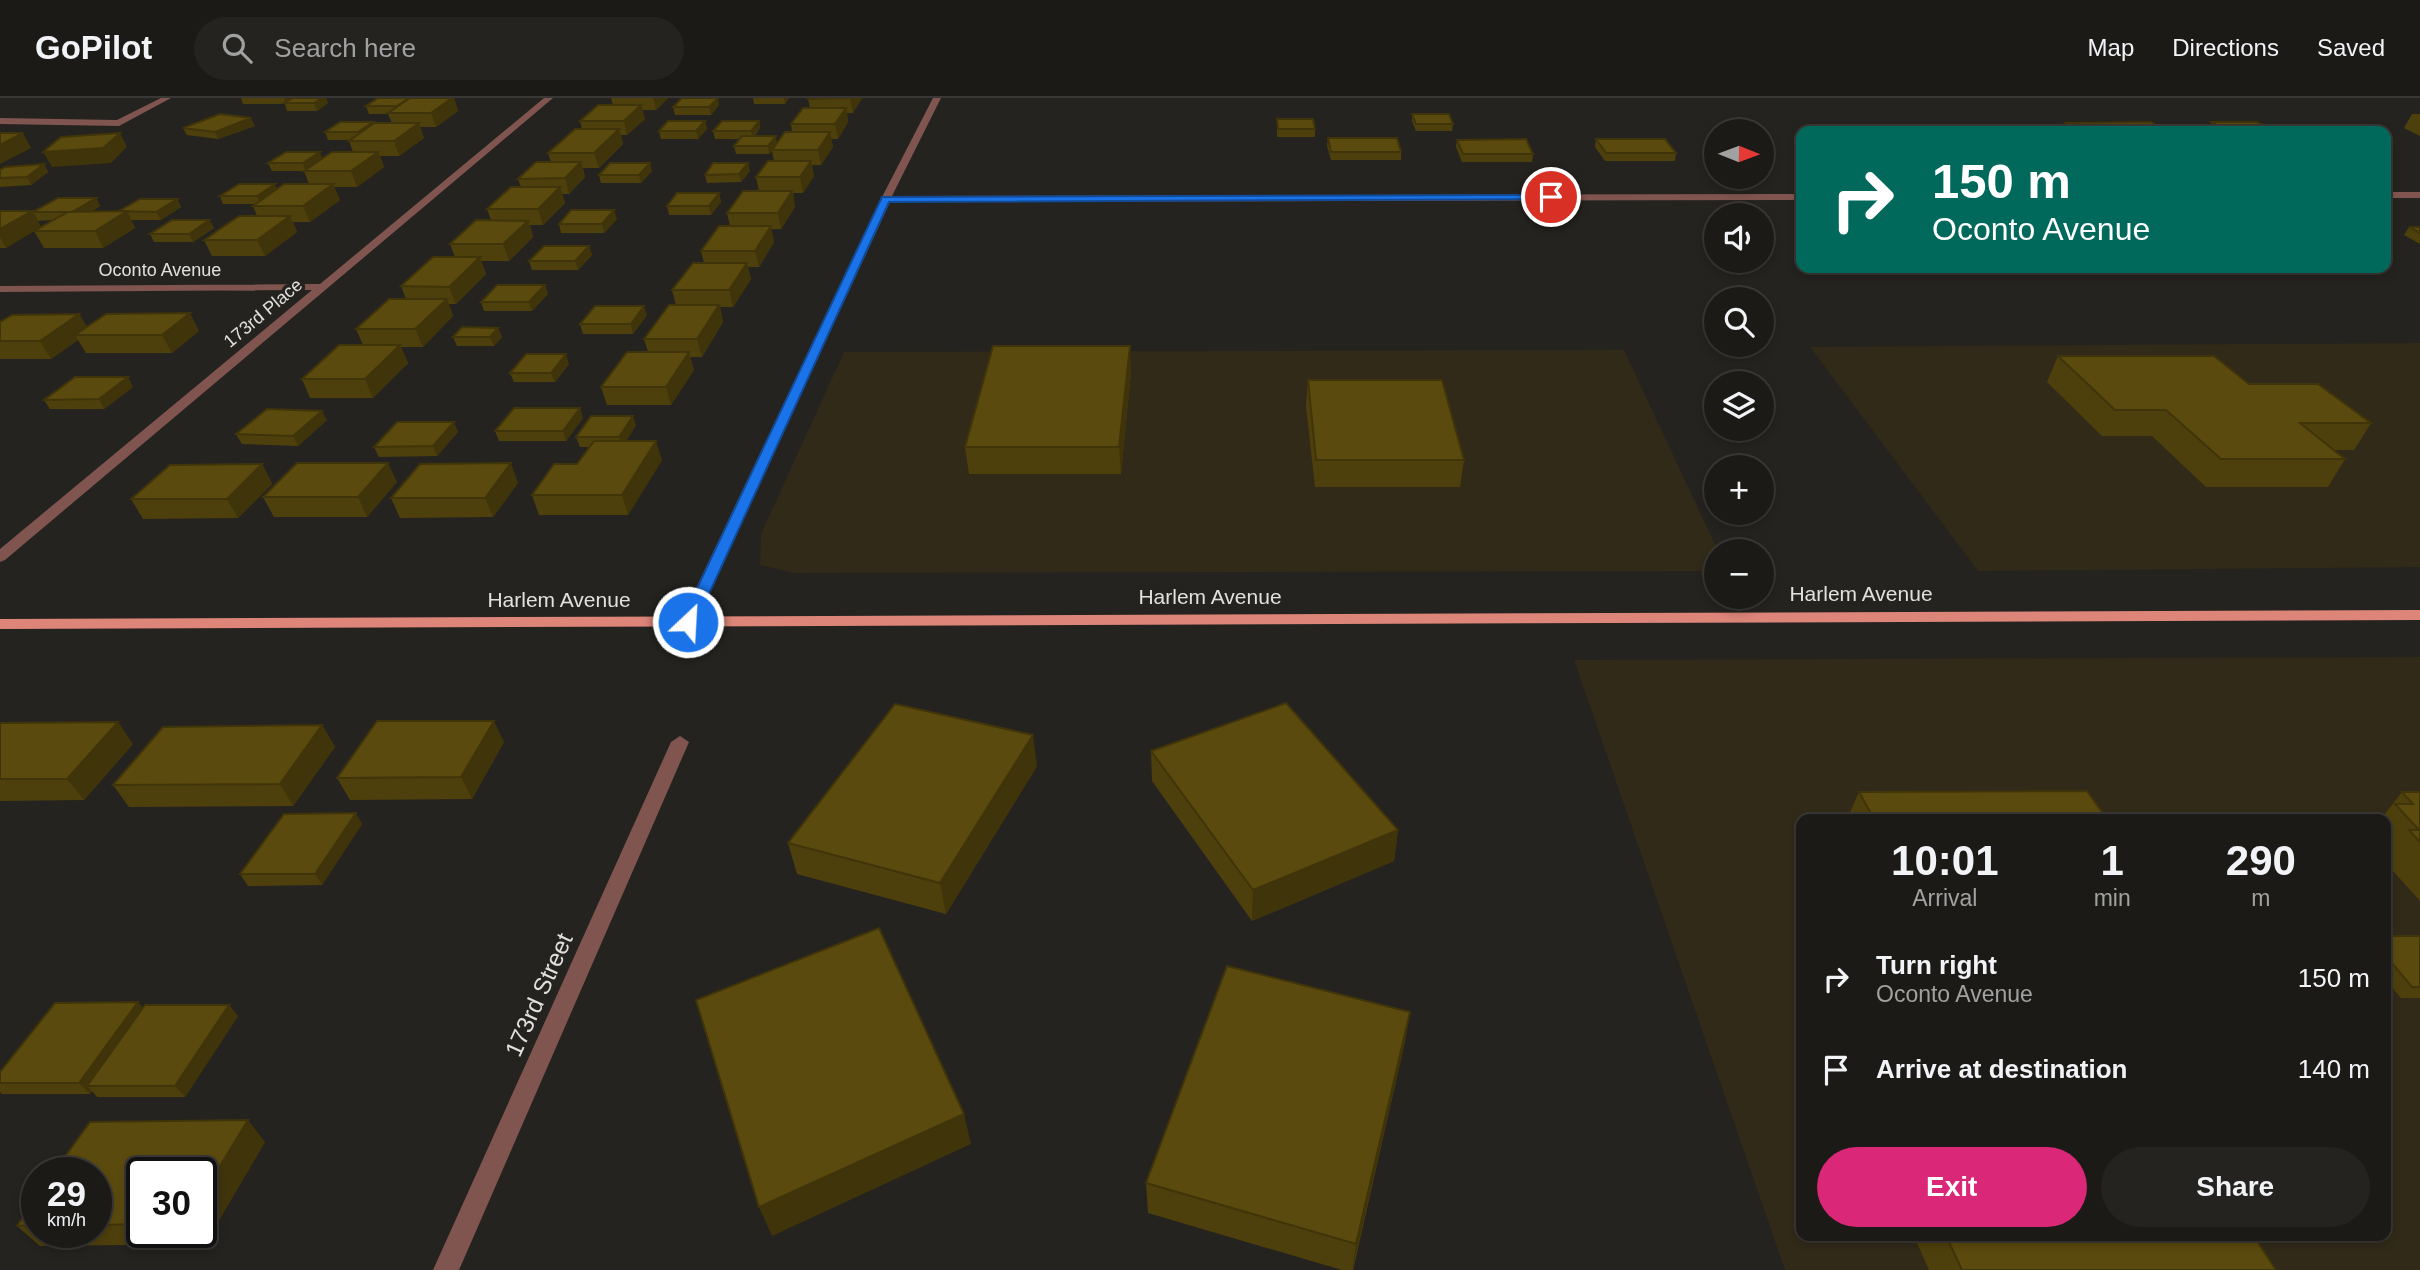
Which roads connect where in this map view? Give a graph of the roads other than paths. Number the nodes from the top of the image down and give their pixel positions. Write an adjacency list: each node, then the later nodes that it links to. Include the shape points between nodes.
1 (167, 98): 4 (street, via 119,123)
2 (549, 98): 9 (street, 173rd Place)
3 (937, 98): 8 (street)
4 (0, 121)
5 (2391, 195): 6 (street)
6 (2420, 195)
7 (1796, 197): 8 (street)
8 (886, 199): 13 (street)
9 (321, 287): 10 (street, Oconto Avenue); 11 (street, 173rd Place)
10 (0, 289)
11 (0, 557)
12 (2420, 615): 13 (main road, Harlem Avenue)
13 (688, 622): 14 (main road, Harlem Avenue)
14 (0, 624)
15 (680, 741): 16 (street, 173rd Street)
16 (446, 1270)

